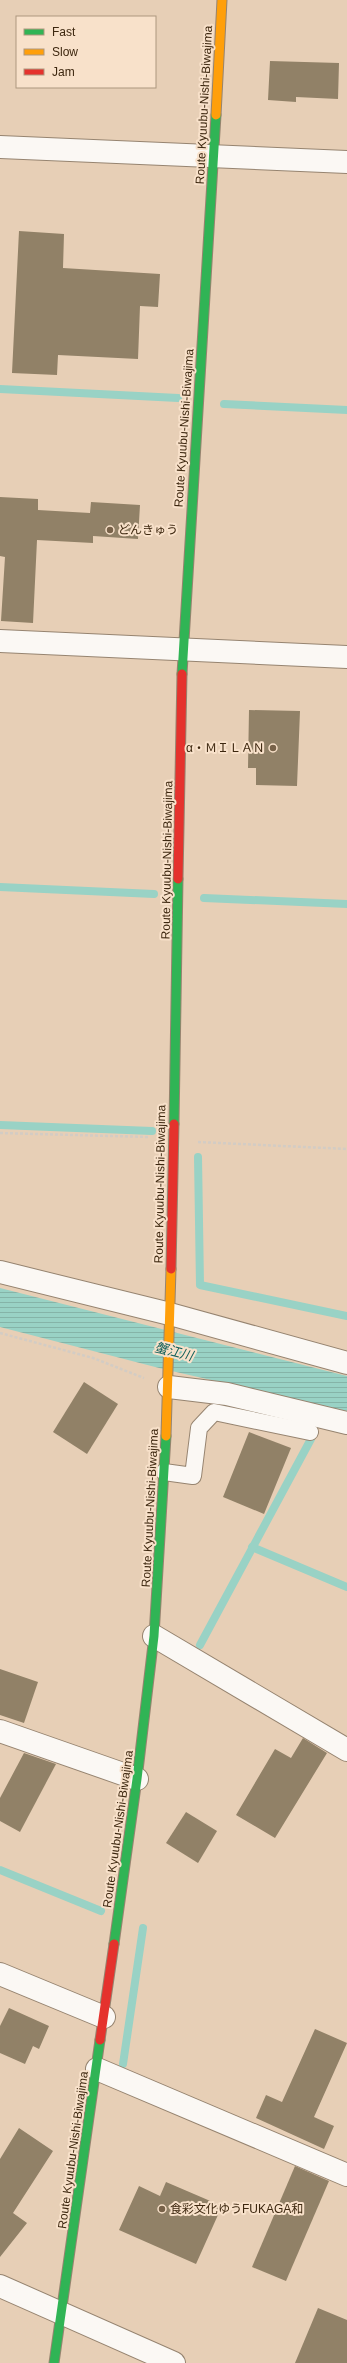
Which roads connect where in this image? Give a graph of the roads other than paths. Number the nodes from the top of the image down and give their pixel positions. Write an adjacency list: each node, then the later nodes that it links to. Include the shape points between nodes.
1 (222, 0): 3 (main road, Route Kyuubu-Nishi-Biwajima)
2 (0, 147): 3 (street)
3 (214, 156): 4 (street); 6 (main road, Route Kyuubu-Nishi-Biwajima)
4 (347, 162)
5 (0, 641): 6 (street)
6 (182, 649): 7 (street); 9 (main road, Route Kyuubu-Nishi-Biwajima)
7 (347, 657)
8 (0, 1272): 9 (street)
9 (170, 1314): 10 (street); 11 (main road, Route Kyuubu-Nishi-Biwajima)
10 (347, 1363)
11 (169, 1388): 12 (street, via 227,1394); 14 (main road, Route Kyuubu-Nishi-Biwajima)
12 (347, 1423)
13 (310, 1432): 14 (lane, via 214,1412 199,1428 193,1476)
14 (164, 1472): 15 (main road, Route Kyuubu-Nishi-Biwajima)
15 (154, 1636): 17 (street); 18 (main road, Route Kyuubu-Nishi-Biwajima)
16 (0, 1731): 18 (street)
17 (347, 1750)
18 (138, 1779): 20 (main road, Route Kyuubu-Nishi-Biwajima)
19 (1, 1975): 20 (street)
20 (104, 2017): 21 (main road, Route Kyuubu-Nishi-Biwajima)
21 (97, 2069): 22 (street); 24 (main road, Route Kyuubu-Nishi-Biwajima)
22 (347, 2175)
23 (0, 2286): 24 (street)
24 (62, 2313): 25 (main road, Route Kyuubu-Nishi-Biwajima); 26 (street)
25 (54, 2363)
26 (174, 2363)

